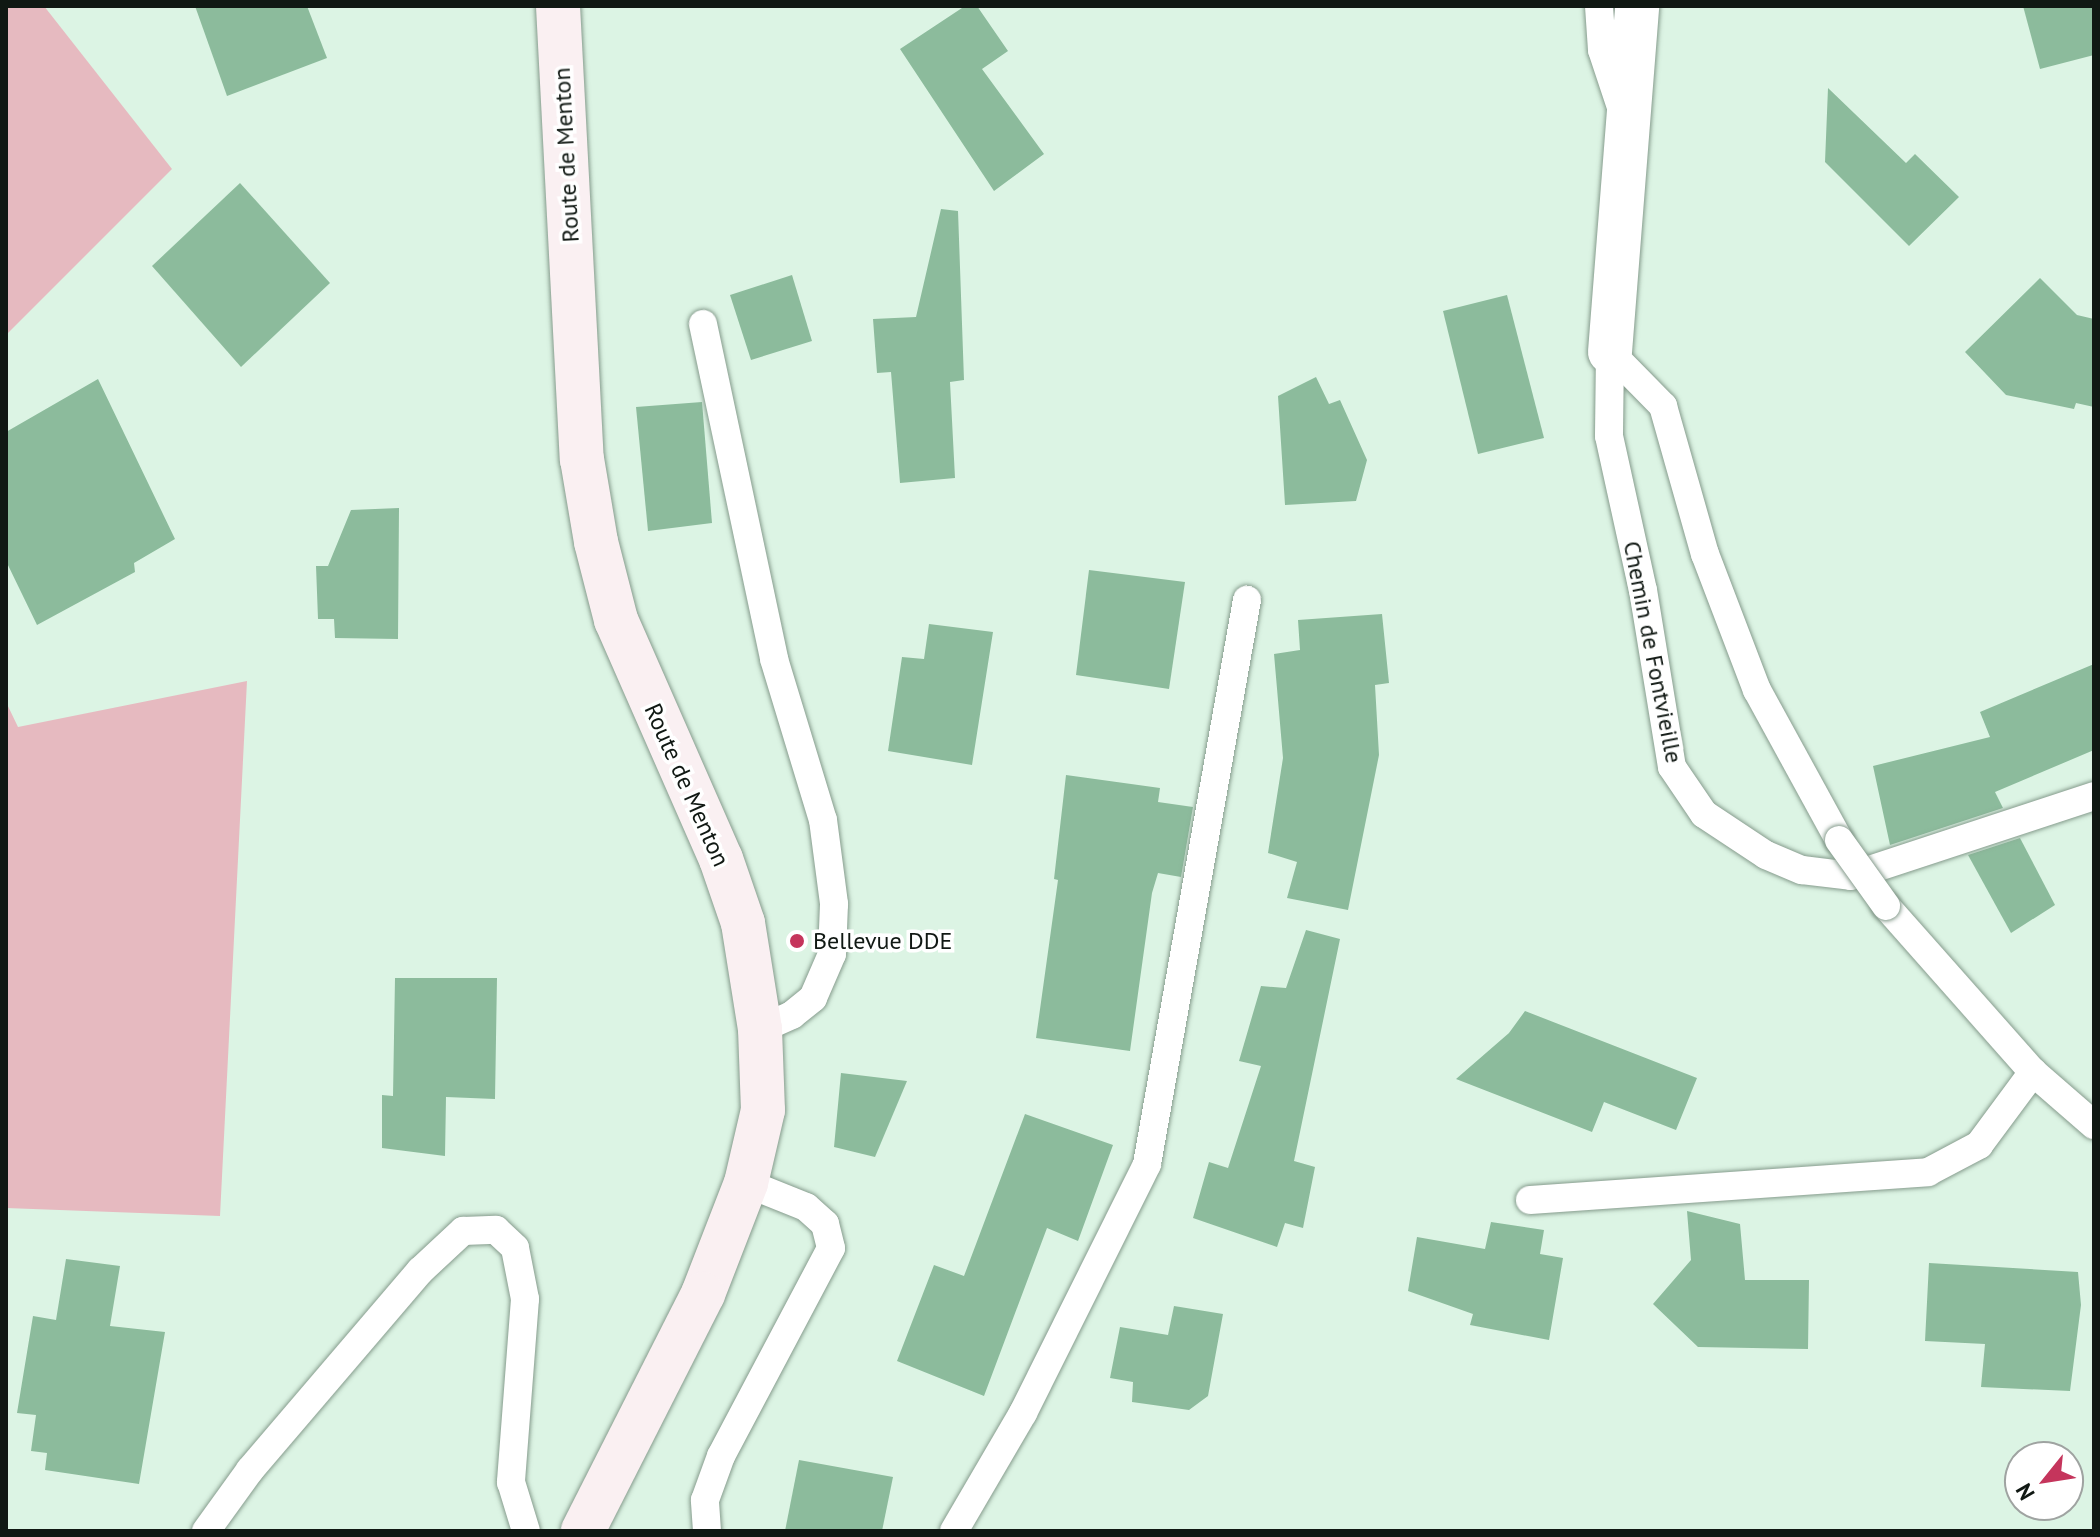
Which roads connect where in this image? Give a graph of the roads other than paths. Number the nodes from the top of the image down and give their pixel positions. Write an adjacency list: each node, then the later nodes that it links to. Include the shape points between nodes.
1 (558, 6): 9 (main road, Route de Menton, via 582,459 596,542 616,620 721,859 743,923)
2 (1599, 6): 4 (lane, via 1602,50)
3 (1637, 6): 4 (street)
4 (1630, 133): 6 (street)
5 (703, 324): 9 (lane, via 774,659 823,820 834,904 832,954 813,998 792,1015)
6 (1610, 352): 8 (lane, Chemin de Fontvieille, via 1609,436 1643,590 1672,767 1704,814 1766,855 1802,870 1851,876); 10 (lane, bridge, via 1663,406 1705,554 1757,690 1839,840 1886,906)
7 (1247, 600): 18 (lane, via 1147,1164 1023,1413)
8 (2094, 796)
9 (760, 1029): 12 (main road, Route de Menton, via 763,1110)
10 (2033, 1072): 11 (lane); 13 (lane, via 1979,1145 1928,1172)
11 (2094, 1125)
12 (746, 1183): 16 (main road, Route de Menton, via 703,1294); 17 (lane, via 806,1207 825,1224 831,1248 721,1456 705,1500)
13 (1530, 1200)
14 (206, 1531): 15 (lane, via 250,1470 420,1271 463,1231 496,1230 515,1248 525,1299 511,1482)
15 (526, 1531)
16 (583, 1531)
17 (707, 1531)
18 (954, 1531)

